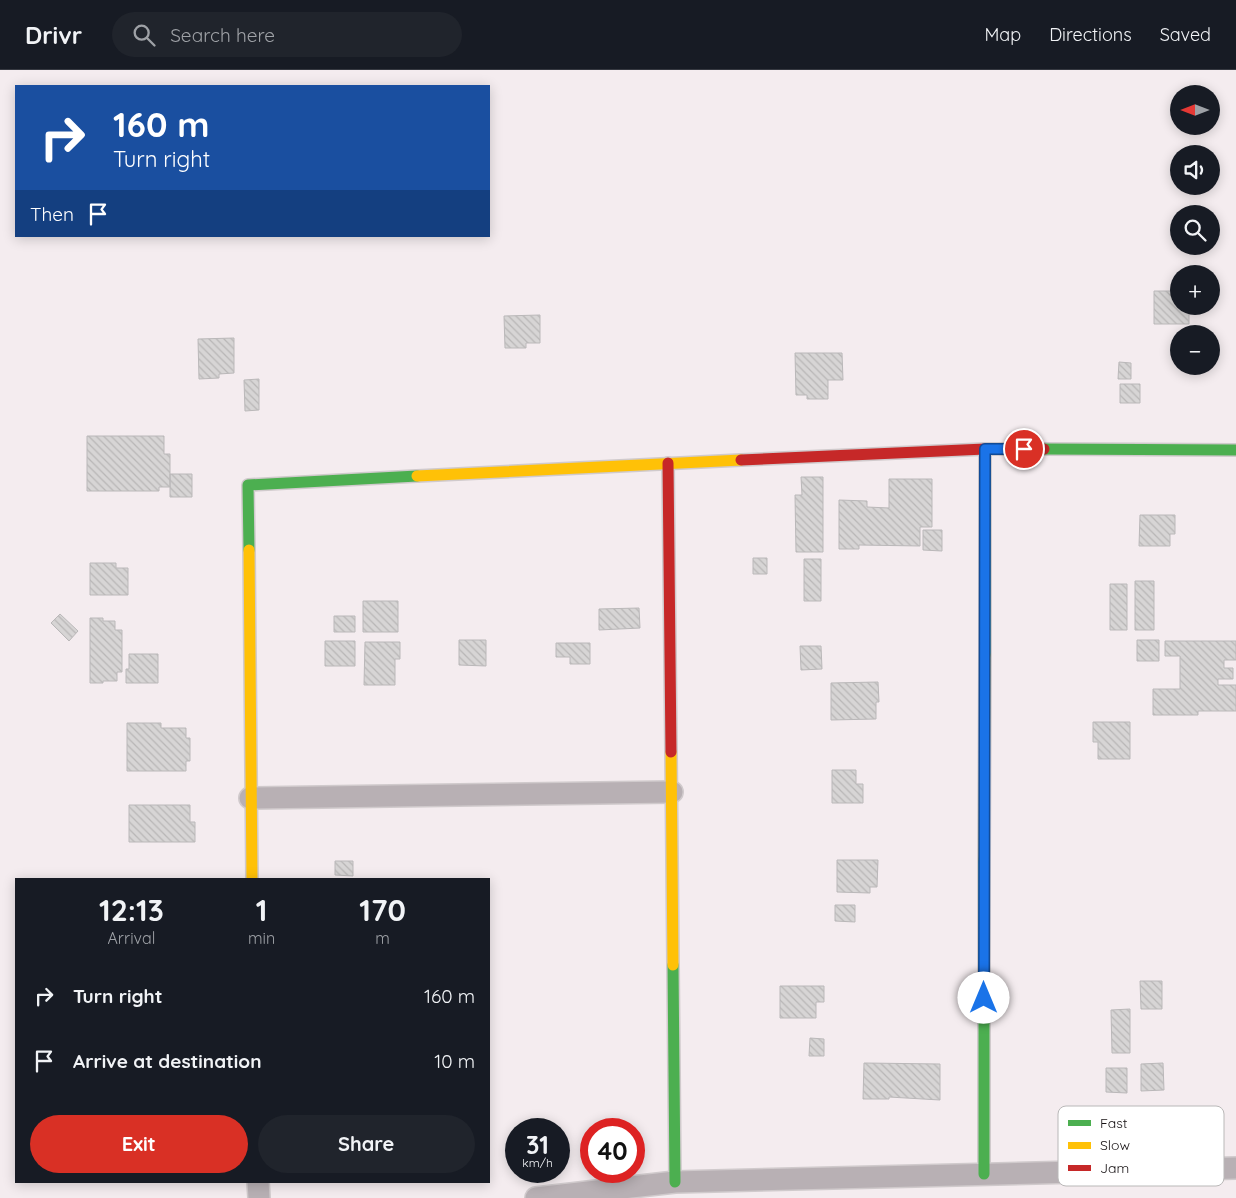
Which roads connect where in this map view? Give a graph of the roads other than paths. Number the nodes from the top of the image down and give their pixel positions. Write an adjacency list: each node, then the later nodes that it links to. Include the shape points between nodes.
1 (985, 449): 2 (street); 3 (street); 8 (street)
2 (1236, 450)
3 (668, 463): 4 (street); 5 (street, via 248,485)
4 (672, 792): 5 (street); 9 (street)
5 (250, 798): 6 (street)
6 (252, 878)
7 (1058, 1172): 8 (street)
8 (984, 1174): 9 (street)
9 (675, 1182): 12 (street)
10 (258, 1183): 11 (street)
11 (259, 1198)
12 (536, 1198)

